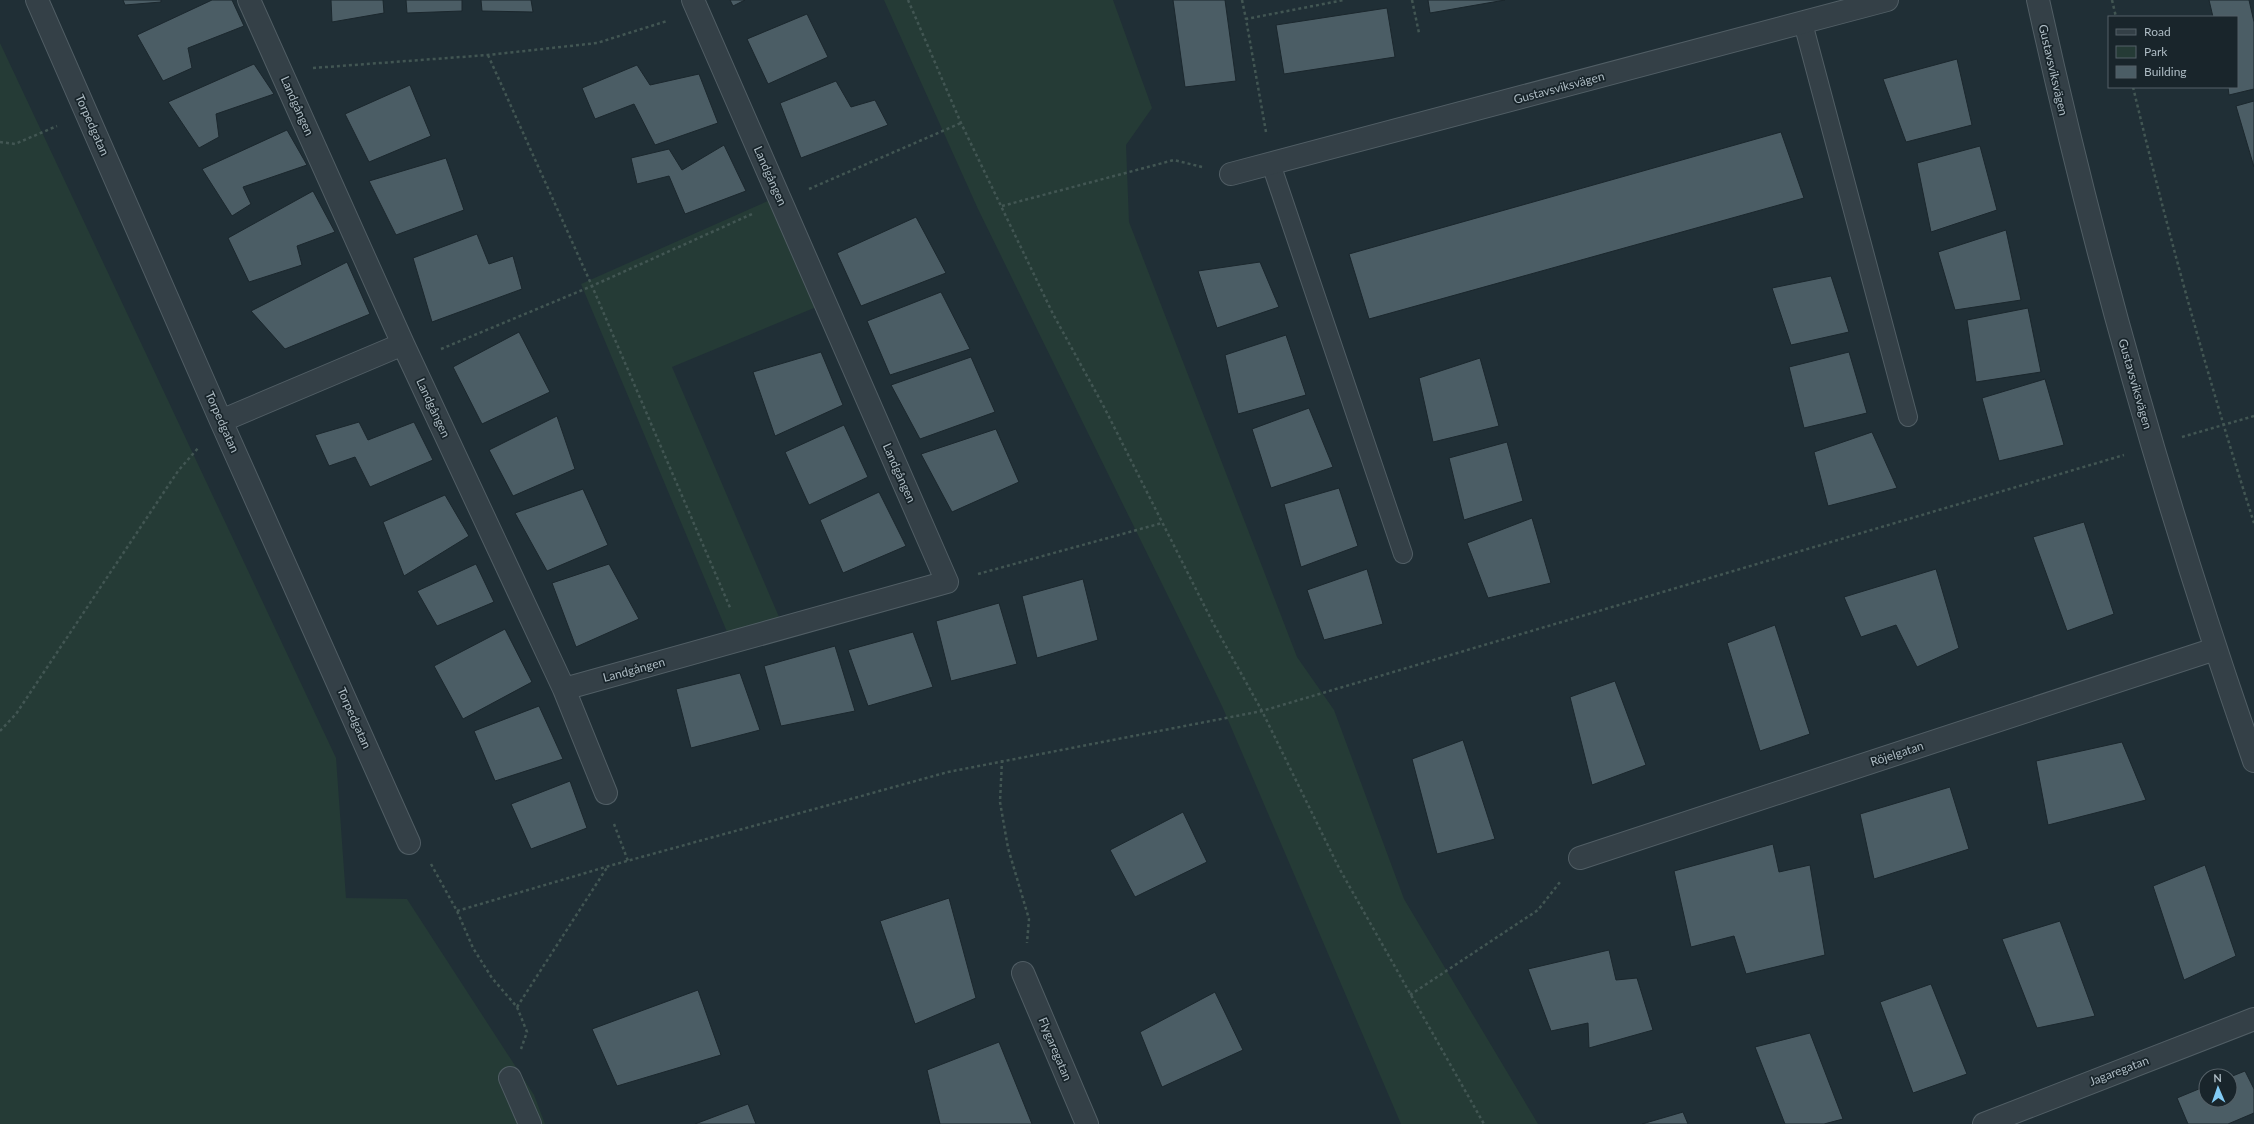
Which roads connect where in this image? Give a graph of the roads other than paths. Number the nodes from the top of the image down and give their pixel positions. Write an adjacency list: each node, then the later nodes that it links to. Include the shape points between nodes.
1 (38, 0): 11 (street, Torpedgatan)
2 (249, 0): 9 (street, Landgången)
3 (1886, 0): 6 (street, Gustavsviksvägen)
4 (2038, 0): 13 (street, Gustavsviksvägen, via 2082,187 2152,446)
5 (695, 5): 14 (street, Landgången, via 947,582)
6 (1803, 23): 7 (street, Gustavsviksvägen); 10 (lane)
7 (1271, 164): 8 (street, Gustavsviksvägen); 12 (lane)
8 (1231, 174)
9 (407, 353): 11 (street); 14 (street, Landgången)
10 (1908, 417)
11 (221, 421): 17 (street, Torpedgatan)
12 (1403, 554)
13 (2215, 649): 15 (street, Gustavsviksvägen); 18 (street, Röjelgatan)
14 (564, 689): 16 (street, Landgången)
15 (2254, 761)
16 (606, 793)
17 (410, 842)
18 (1580, 858)
19 (1023, 973): 23 (street, Flygaregatan)
20 (2254, 1018): 24 (street, Jagaregatan)
21 (510, 1078): 22 (street)
22 (530, 1124)
23 (1087, 1124)
24 (1984, 1124)

